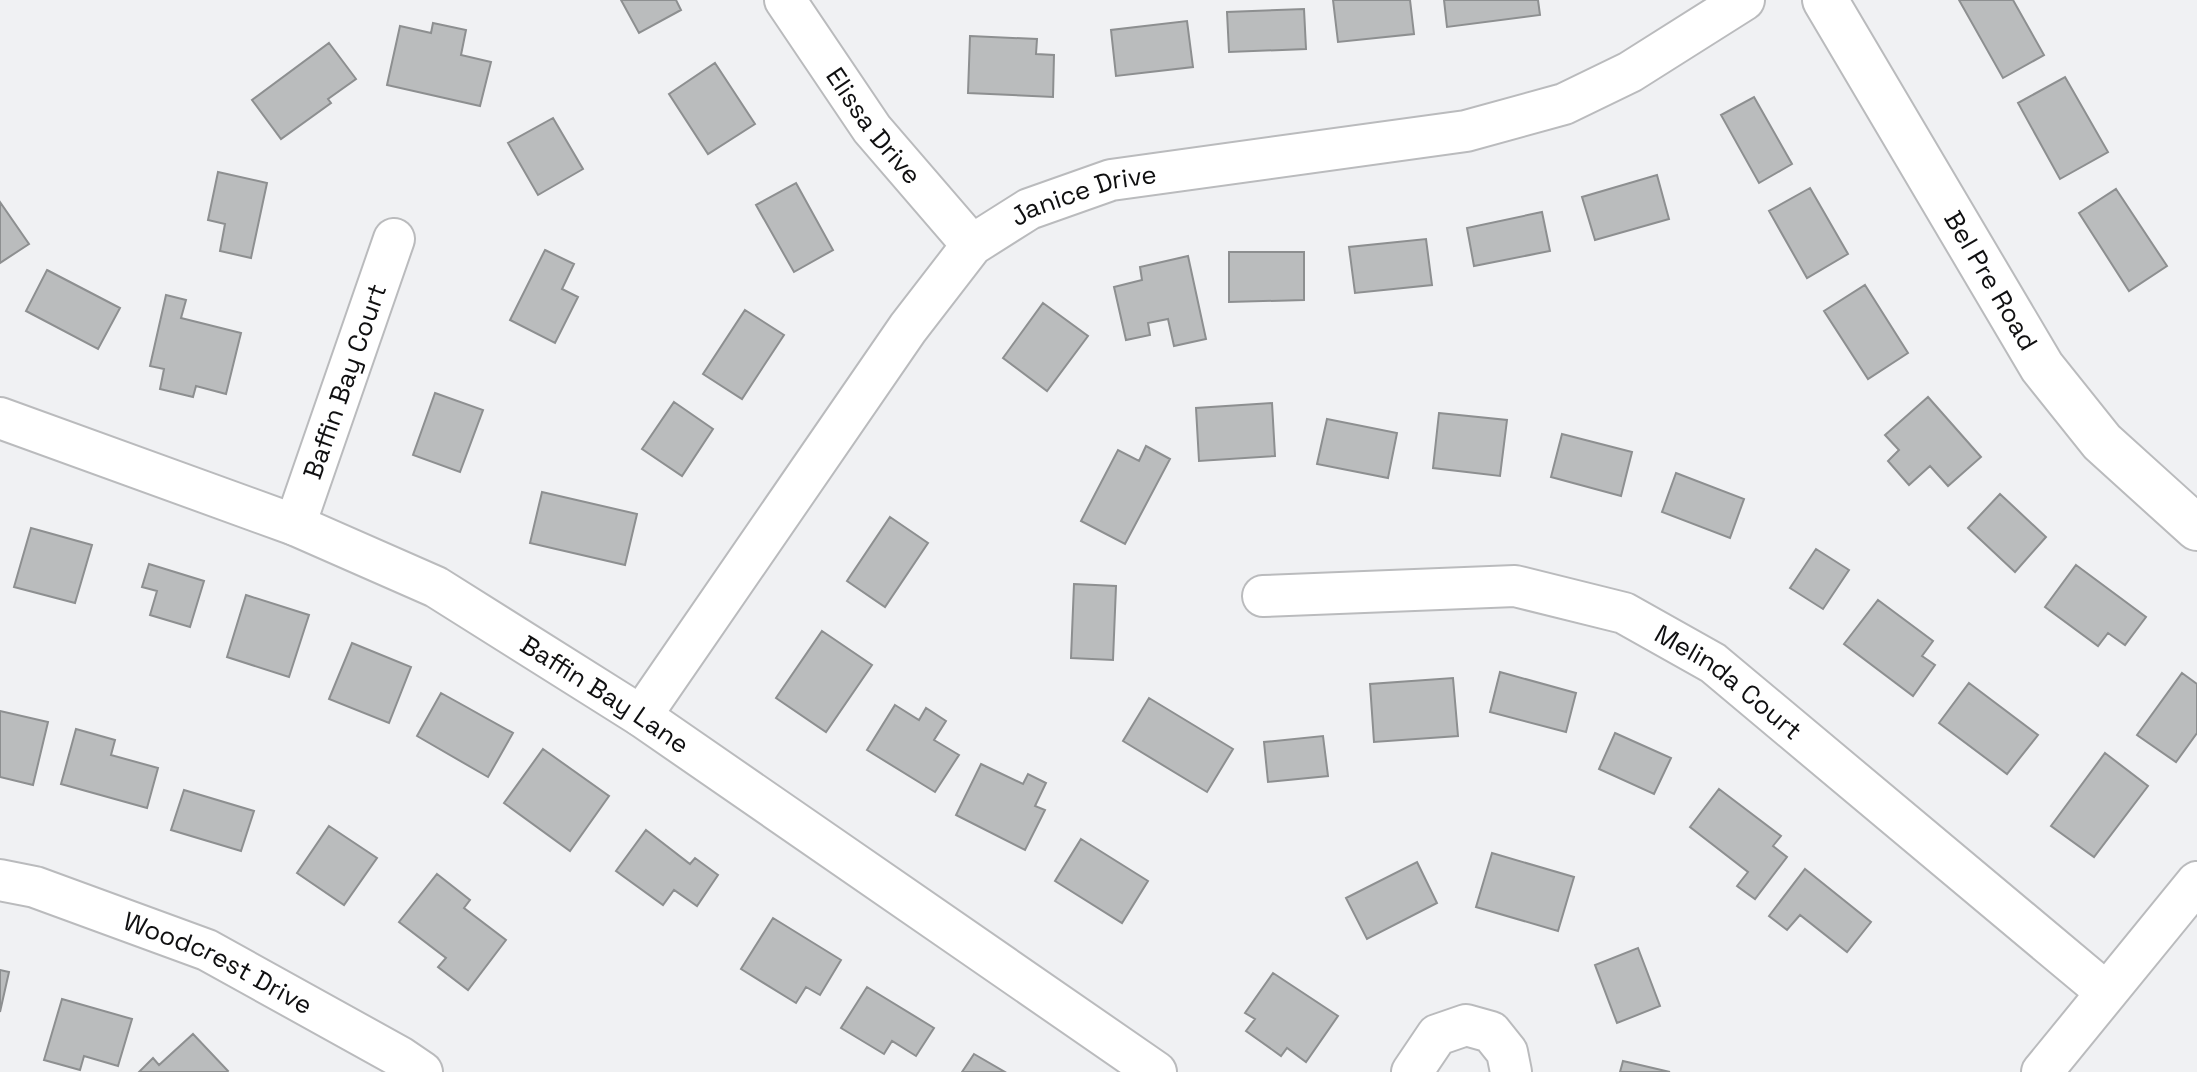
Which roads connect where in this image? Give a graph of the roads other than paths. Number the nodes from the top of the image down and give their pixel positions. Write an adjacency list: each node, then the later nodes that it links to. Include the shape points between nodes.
1 (785, 0): 5 (street, Elissa Drive, via 872,129)
2 (1744, 0): 5 (street, Janice Drive, via 1630,72 1564,104 1466,131 1111,180 1029,209)
3 (1825, 0): 8 (main road, Bel Pre Road, via 2042,367 2102,442)
4 (394, 239): 7 (street, Baffin Bay Court)
5 (972, 245): 10 (street, Janice Drive, via 908,328)
6 (0, 418): 7 (street, Baffin Bay Lane)
7 (295, 525): 10 (street, Baffin Bay Lane, via 436,587)
8 (2197, 528)
9 (1263, 596): 13 (street, Melinda Court, via 1515,586 1624,613 1713,663)
10 (641, 716): 15 (street, Baffin Bay Lane)
11 (0, 880): 14 (street, Woodcrest Drive, via 35,887 207,950)
12 (2197, 882): 13 (street)
13 (2106, 992): 18 (street)
14 (422, 1072)
15 (1156, 1072)
16 (1412, 1072): 17 (street, via 1437,1035 1466,1025 1491,1032 1507,1052)
17 (1511, 1072)
18 (2042, 1072)

